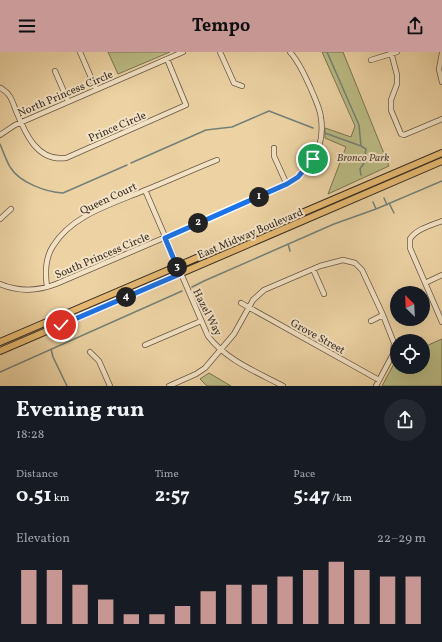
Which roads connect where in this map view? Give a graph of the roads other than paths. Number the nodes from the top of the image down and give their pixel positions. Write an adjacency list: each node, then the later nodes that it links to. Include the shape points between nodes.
1 (80, 52): 13 (street)
2 (183, 52): 7 (street, North Princess Circle)
3 (220, 52): 11 (street, via 234,83)
4 (290, 52): 22 (street, South Princess Circle, via 302,69 318,105 322,129 320,144 313,159 298,177)
5 (393, 53): 8 (street); 15 (street, via 397,84 391,100 391,110 401,134 404,135)
6 (442, 53): 10 (street, via 439,69)
7 (167, 59): 13 (street, North Princess Circle); 16 (street, Prince Circle, via 186,105 72,156 56,159 46,156 29,139)
8 (371, 60)
9 (55, 71): 14 (street)
10 (442, 82)
11 (242, 86)
12 (1, 88): 16 (street, via 8,94)
13 (96, 89): 14 (street, North Princess Circle)
14 (68, 101): 16 (street, North Princess Circle)
15 (442, 118)
16 (21, 122): 17 (street, North Princess Circle)
17 (0, 135)
18 (274, 148): 22 (street, via 274,156)
19 (442, 152): 30 (main road, East Midway Boulevard)
20 (217, 160): 23 (street, Queen Court)
21 (442, 161): 32 (main road, East Midway Boulevard)
22 (287, 184): 28 (street, South Princess Circle)
23 (145, 190): 28 (street, Hazel Way); 36 (street, Queen Court, via 83,218 64,232 50,251 46,268)
24 (11, 209): 25 (street)
25 (0, 219)
26 (442, 221): 29 (street, via 418,231)
27 (404, 237): 29 (street)
28 (165, 238): 30 (street, Hazel Way); 36 (street, South Princess Circle)
29 (410, 239): 34 (street, via 410,248)
30 (177, 266): 32 (street, Hazel Way); 45 (main road, East Midway Boulevard)
31 (313, 269): 38 (street); 40 (street, via 264,290); 41 (street, via 343,260 355,263 362,270)
32 (180, 274): 42 (street, Hazel Way); 48 (main road, East Midway Boulevard)
33 (442, 275): 34 (street)
34 (425, 283): 44 (street)
35 (1, 285): 36 (street, South Princess Circle, via 25,290); 37 (street)
36 (47, 287)
37 (0, 290)
38 (324, 294)
39 (240, 303): 40 (street, Grove Street)
40 (248, 308): 47 (street, via 234,334); 50 (street, Grove Street)
41 (383, 315): 43 (street); 50 (street, via 394,346 393,354)
42 (201, 321): 46 (street); 47 (street, Hazel Way, via 208,336)
43 (371, 321)
44 (442, 322)
45 (0, 342)
46 (145, 345)
47 (221, 350): 52 (street, via 202,371); 53 (street, Hazel Way)
48 (0, 351)
49 (90, 352): 51 (street, via 99,361)
50 (379, 380): 54 (street)
51 (110, 386)
52 (169, 386)
53 (283, 386)
54 (376, 386)

